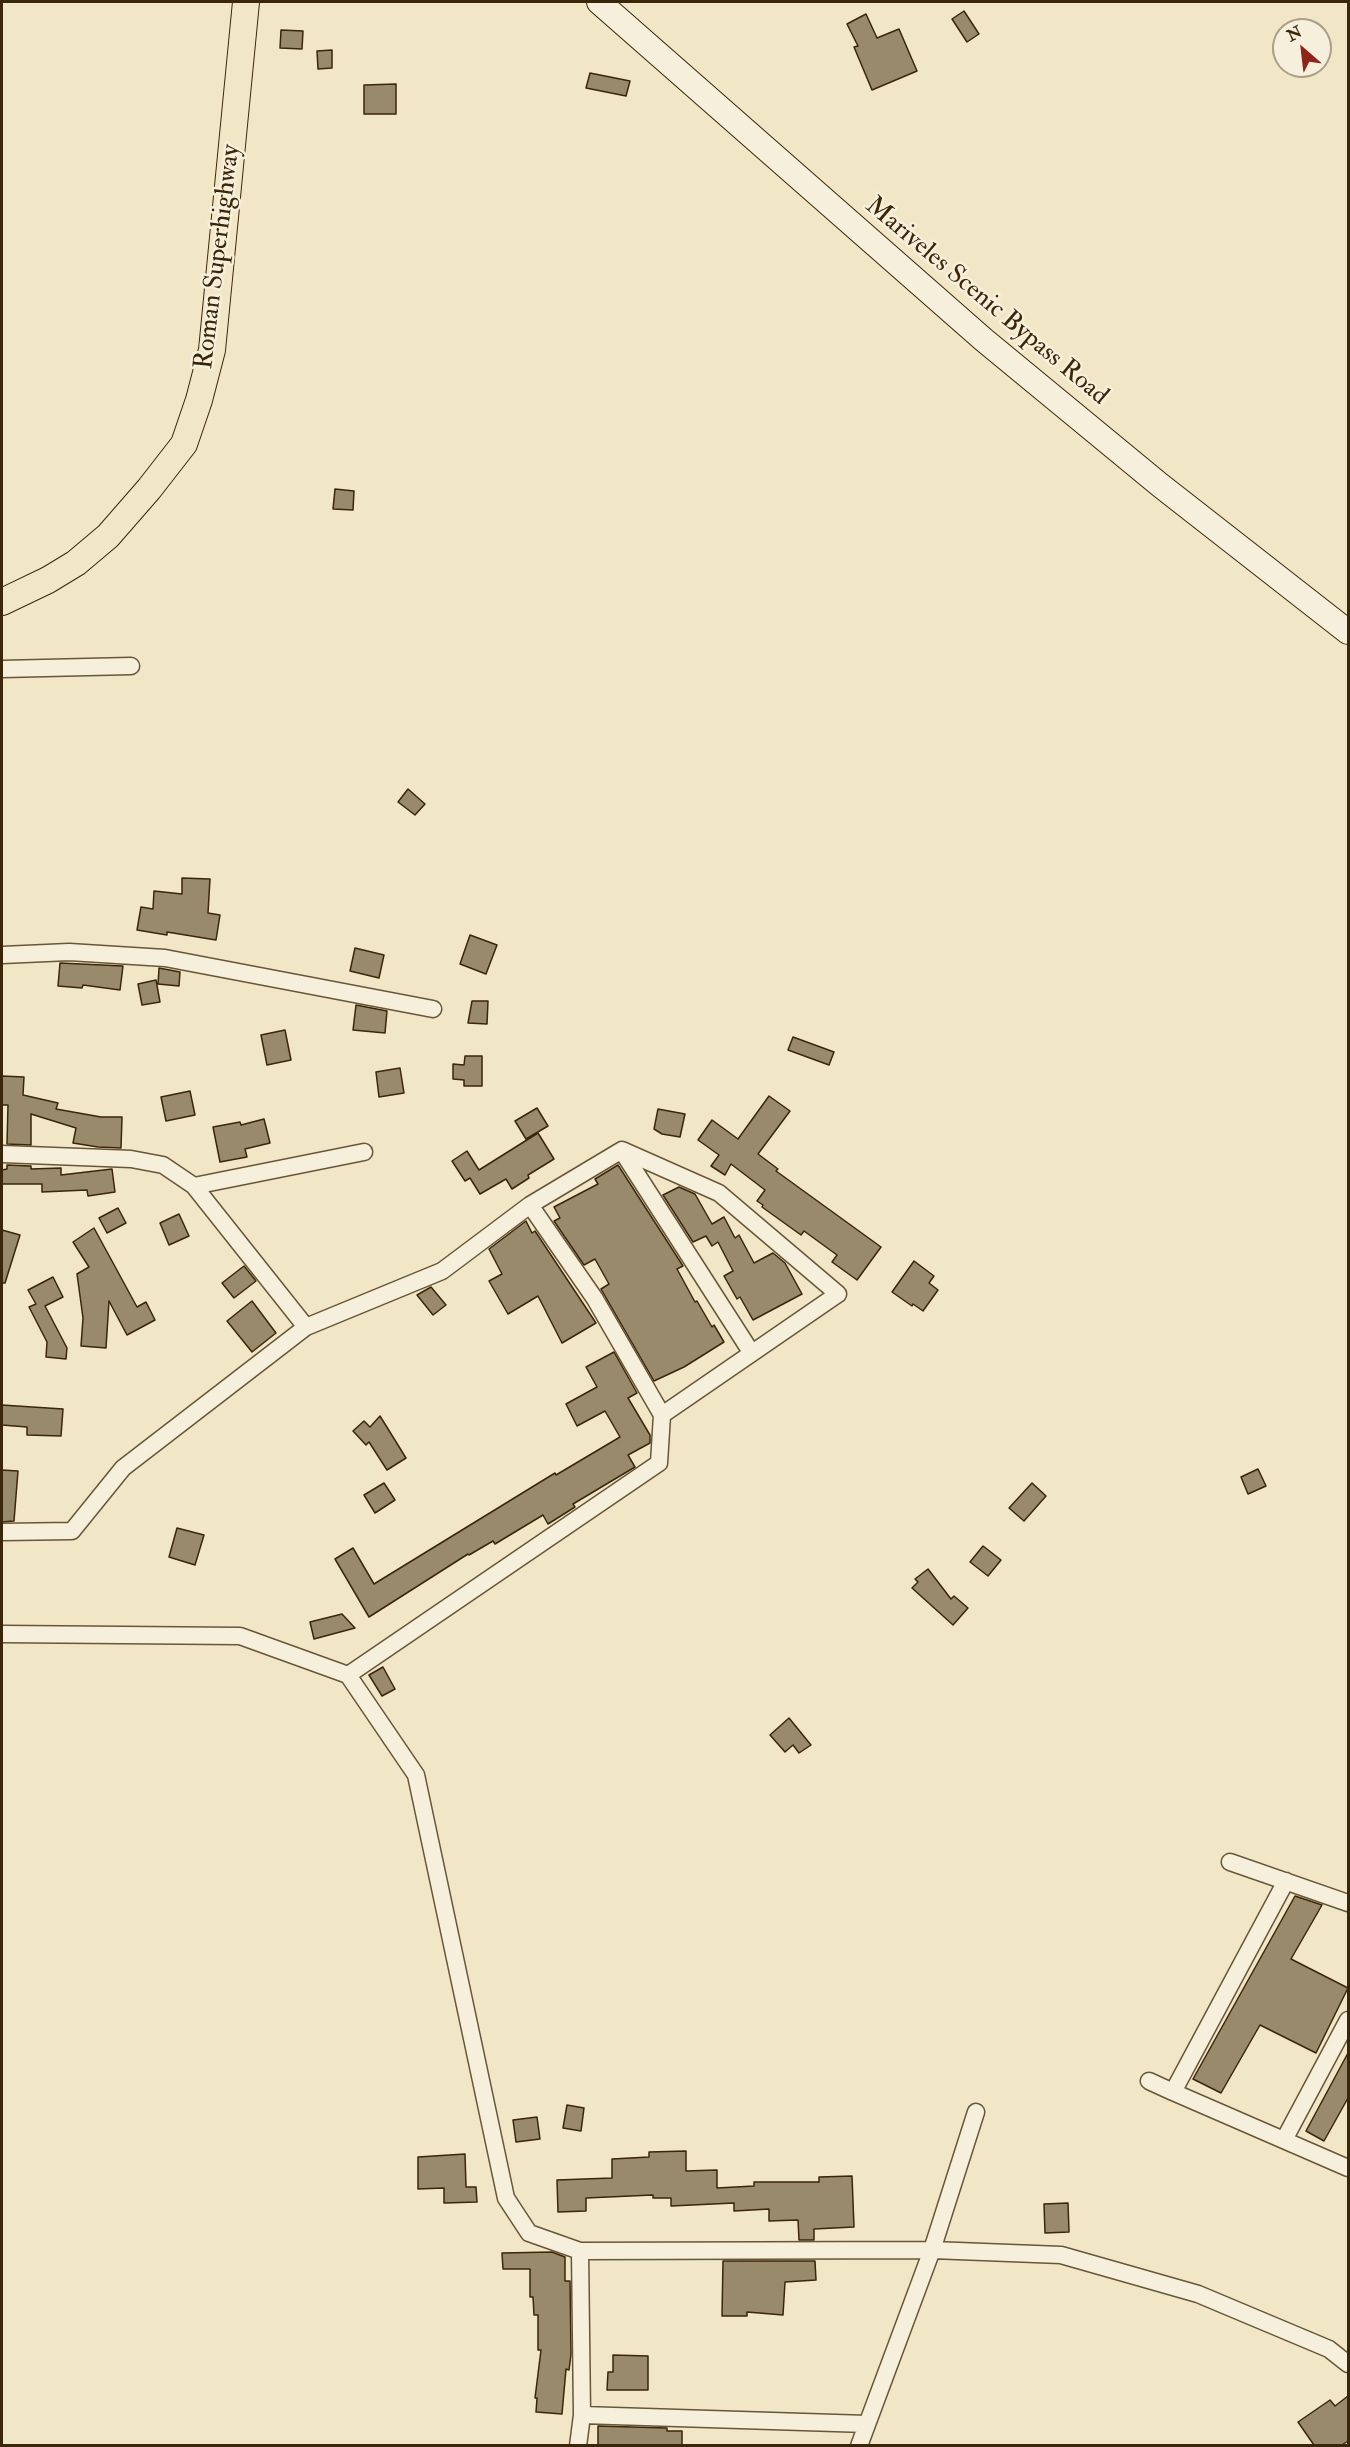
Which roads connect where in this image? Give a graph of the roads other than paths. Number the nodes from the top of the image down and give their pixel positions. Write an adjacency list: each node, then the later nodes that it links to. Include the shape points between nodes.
1 (246, 2): 3 (main road, Roman Superhighway, via 212,350 184,444 108,536 76,563)
2 (599, 2): 4 (main road, Mariveles Scenic Bypass Road, via 984,340)
3 (2, 602)
4 (1348, 632)
5 (131, 666): 6 (street)
6 (2, 669)
7 (2, 955): 8 (street, via 69,952 165,958)
8 (433, 1009)
9 (622, 1150): 13 (street); 15 (street); 15 (street, via 719,1193 838,1294)
10 (363, 1152): 12 (street)
11 (2, 1154): 12 (street, via 163,1165)
12 (194, 1186): 14 (street)
13 (530, 1205): 14 (street, via 442,1271); 16 (street, via 595,1299)
14 (306, 1327): 17 (street, via 123,1468 72,1531)
15 (751, 1352): 16 (street)
16 (662, 1415): 19 (street, via 659,1462)
17 (2, 1532)
18 (2, 1634): 19 (street, via 240,1636)
19 (348, 1675): 30 (street, via 416,1775 506,2198 529,2233)
20 (1230, 1862): 21 (street)
21 (1286, 1881): 22 (street); 25 (street)
22 (1348, 1904)
23 (1348, 2020): 27 (street)
24 (1149, 2081): 25 (street)
25 (1173, 2092): 27 (street)
26 (976, 2112): 29 (street)
27 (1284, 2140): 28 (street)
28 (1348, 2168)
29 (932, 2250): 30 (street); 31 (street, via 1061,2255 1198,2294 1329,2349); 33 (street)
30 (580, 2251): 32 (street)
31 (1348, 2364)
32 (582, 2415): 33 (street); 34 (street)
33 (867, 2424): 35 (street)
34 (578, 2445)
35 (859, 2445)

